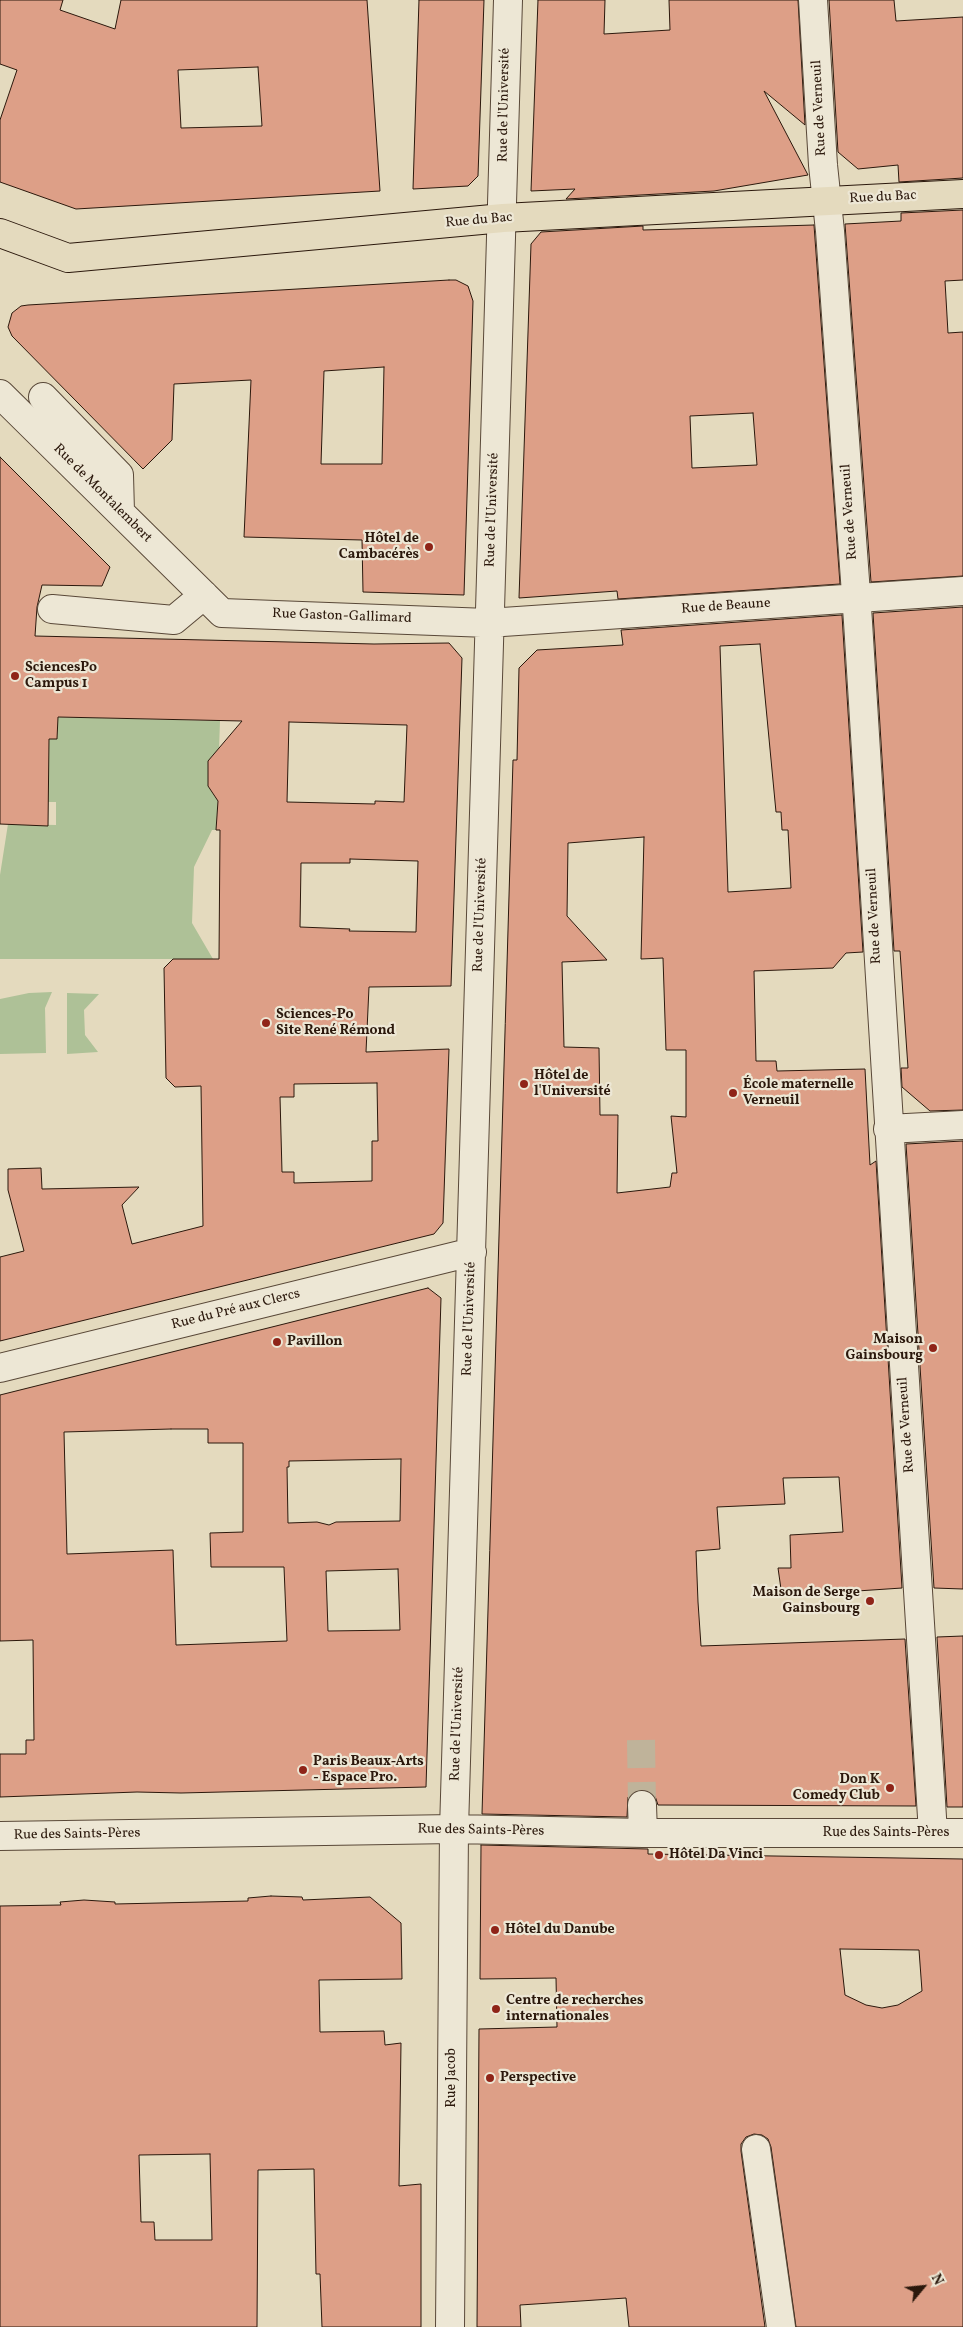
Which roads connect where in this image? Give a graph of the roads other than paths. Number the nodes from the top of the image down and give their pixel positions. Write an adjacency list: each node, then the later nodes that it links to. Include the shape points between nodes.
1 (508, 0): 5 (street, Rue de l'Université)
2 (813, 0): 4 (street, Rue de Verneuil)
3 (963, 194): 4 (main road, Rue du Bac)
4 (826, 201): 5 (main road, Rue du Bac); 12 (street, Rue de Verneuil)
5 (503, 218): 6 (main road, Rue du Bac, via 68,258); 14 (street, Rue de l'Université)
6 (0, 233)
7 (0, 394): 9 (street, Rue de Montalembert)
8 (43, 397): 9 (street, via 119,475)
9 (120, 512): 11 (street, Rue de Montalembert)
10 (963, 591): 12 (street, Rue de Beaune)
11 (204, 595): 13 (street, via 174,620); 14 (street, Rue Gaston-Gallimard, via 222,613)
12 (856, 598): 14 (street, Rue de Beaune); 16 (street, Rue de Verneuil)
13 (52, 609)
14 (488, 623): 17 (street, Rue de l'Université)
15 (963, 1125): 16 (street)
16 (888, 1129): 22 (street, Rue de Verneuil)
17 (472, 1252): 18 (street, Rue du Pré aux Clercs); 20 (street, Rue de l'Université)
18 (0, 1368)
19 (642, 1805): 21 (street)
20 (454, 1829): 21 (street, Rue des Saints-Pères); 24 (street, Rue des Saints-Pères); 26 (street, Rue Jacob)
21 (642, 1833): 22 (street, Rue des Saints-Pères)
22 (933, 1833): 23 (street, Rue des Saints-Pères)
23 (963, 1833)
24 (0, 1836)
25 (756, 2149): 27 (street)
26 (450, 2327)
27 (781, 2327)

